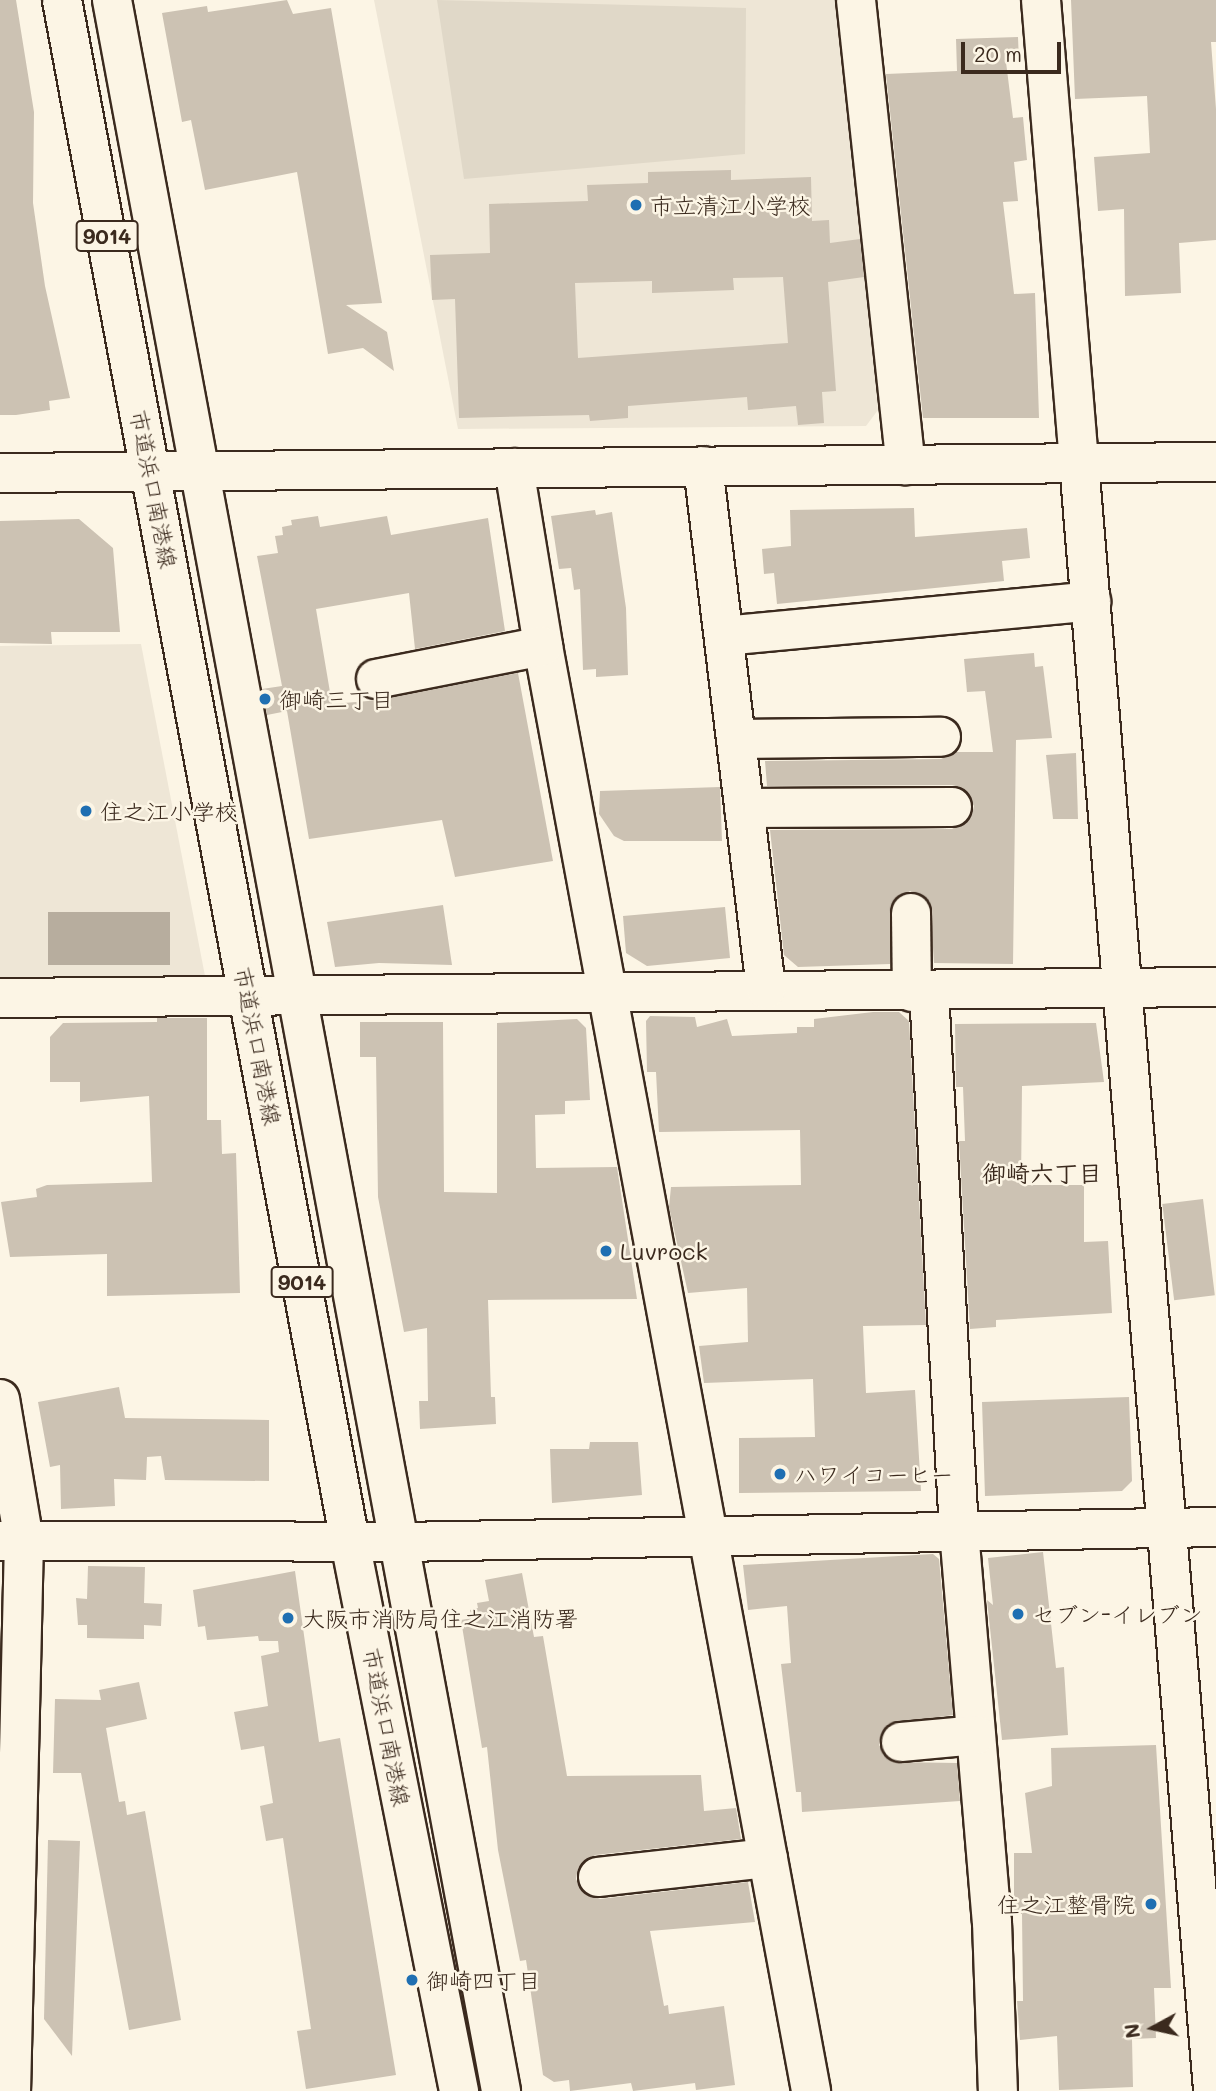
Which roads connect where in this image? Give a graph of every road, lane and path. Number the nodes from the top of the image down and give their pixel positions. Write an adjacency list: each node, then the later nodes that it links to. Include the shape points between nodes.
1 (62, 0): 10 (street, 市道浜口南港線 / 9014)
2 (111, 0): 11 (street, 市道浜口南港線 / 9014)
3 (856, 0): 8 (street)
4 (1041, 0): 6 (street)
5 (1216, 462): 6 (street)
6 (1079, 463): 8 (street); 13 (street)
7 (703, 466): 8 (street); 9 (street); 14 (street)
8 (906, 466)
9 (514, 468): 11 (street); 15 (street)
10 (151, 472): 11 (street); 12 (street); 28 (street, 市道浜口南港線 / 9014)
11 (197, 472): 27 (street, 市道浜口南港線 / 9014)
12 (0, 473)
13 (1091, 601): 14 (street); 24 (street)
14 (724, 636): 18 (street)
15 (542, 646): 16 (street); 25 (street)
16 (376, 679)
17 (941, 737): 18 (street)
18 (736, 739): 20 (street)
19 (952, 807): 20 (street)
20 (744, 808): 23 (street)
21 (911, 913): 26 (street)
22 (1216, 987): 24 (street)
23 (766, 989): 25 (street); 26 (street)
24 (1124, 990): 26 (street); 31 (street)
25 (609, 991): 27 (street); 34 (street)
26 (921, 992): 33 (street)
27 (294, 995): 28 (street); 37 (street, 市道浜口南港線 / 9014)
28 (249, 997): 29 (street); 36 (street, 市道浜口南港線 / 9014)
29 (0, 998)
30 (0, 1399): 35 (street)
31 (1168, 1527): 32 (street); 33 (street); 47 (street)
32 (1216, 1527)
33 (959, 1531): 34 (street); 38 (street)
34 (710, 1535): 37 (street); 40 (street)
35 (12, 1541): 36 (street); 42 (street)
36 (350, 1542): 37 (street); 43 (street, 市道浜口南港線 / 9014)
37 (400, 1542): 44 (street, 市道浜口南港線 / 9014)
38 (976, 1735): 39 (street); 46 (street, via 992,1922)
39 (901, 1742)
40 (768, 1858): 41 (street); 45 (street)
41 (598, 1877)
42 (11, 2091)
43 (459, 2091)
44 (501, 2091)
45 (811, 2091)
46 (998, 2091)
47 (1213, 2091)

